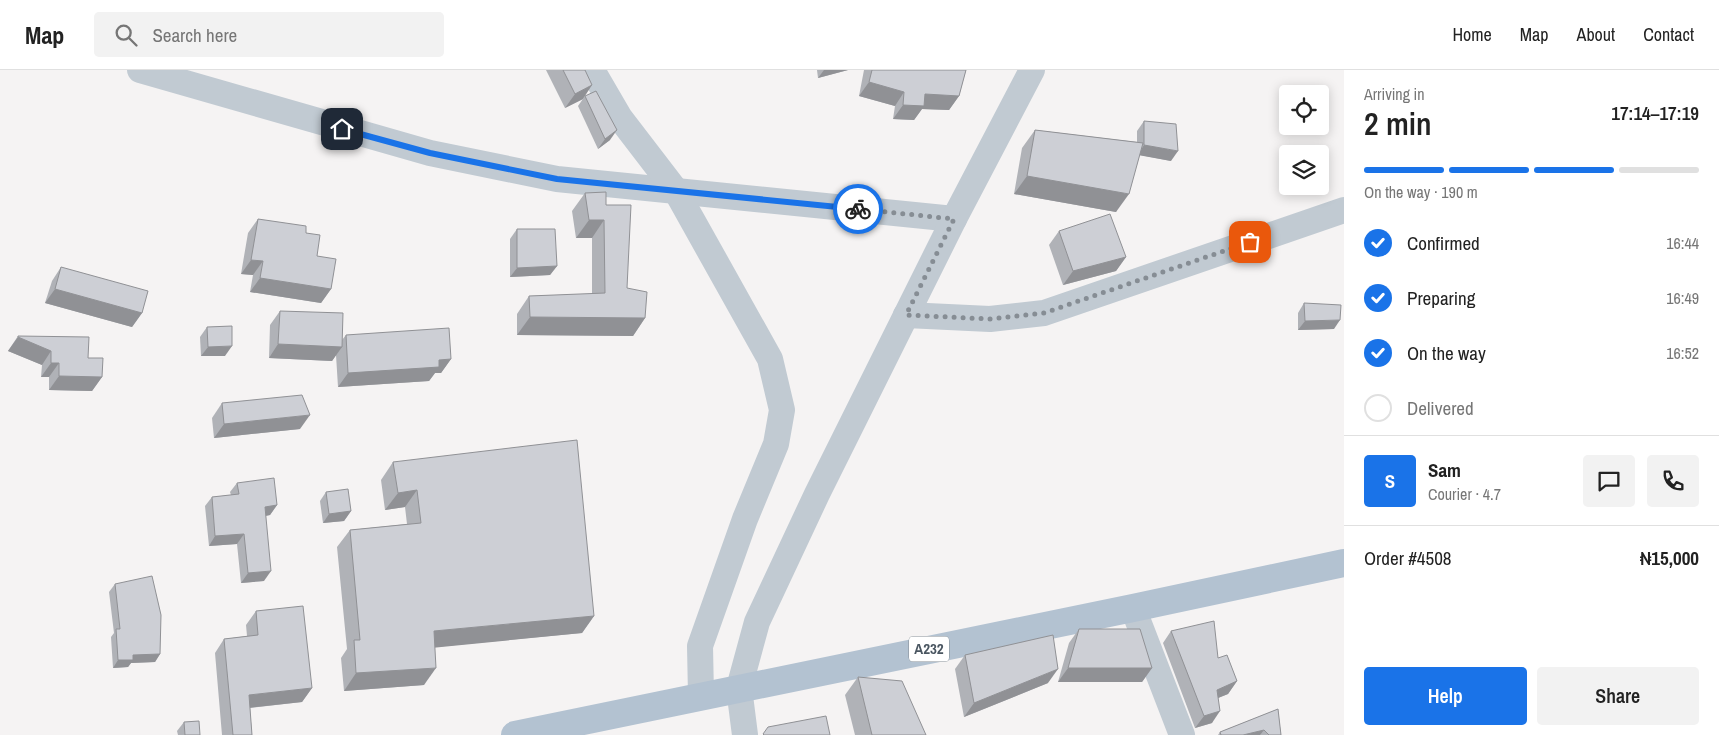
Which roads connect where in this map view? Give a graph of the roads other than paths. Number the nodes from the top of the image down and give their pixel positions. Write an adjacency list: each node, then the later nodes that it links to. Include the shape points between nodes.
1 (140, 70): 4 (street, via 430,153 557,179)
2 (592, 70): 4 (street, via 620,118)
3 (1032, 70): 6 (street)
4 (676, 191): 6 (street); 11 (street, via 770,359 782,410 776,444 745,519 700,646)
5 (1344, 210): 7 (street, via 1044,313 990,319)
6 (954, 219): 7 (street)
7 (906, 315): 10 (street, via 757,622)
8 (1344, 563): 9 (main road, A232)
9 (1133, 608): 10 (main road, A232); 14 (street)
10 (739, 688): 11 (main road, A232); 13 (street)
11 (701, 696): 12 (main road, A232)
12 (529, 734)
13 (745, 735)
14 (1182, 735)

